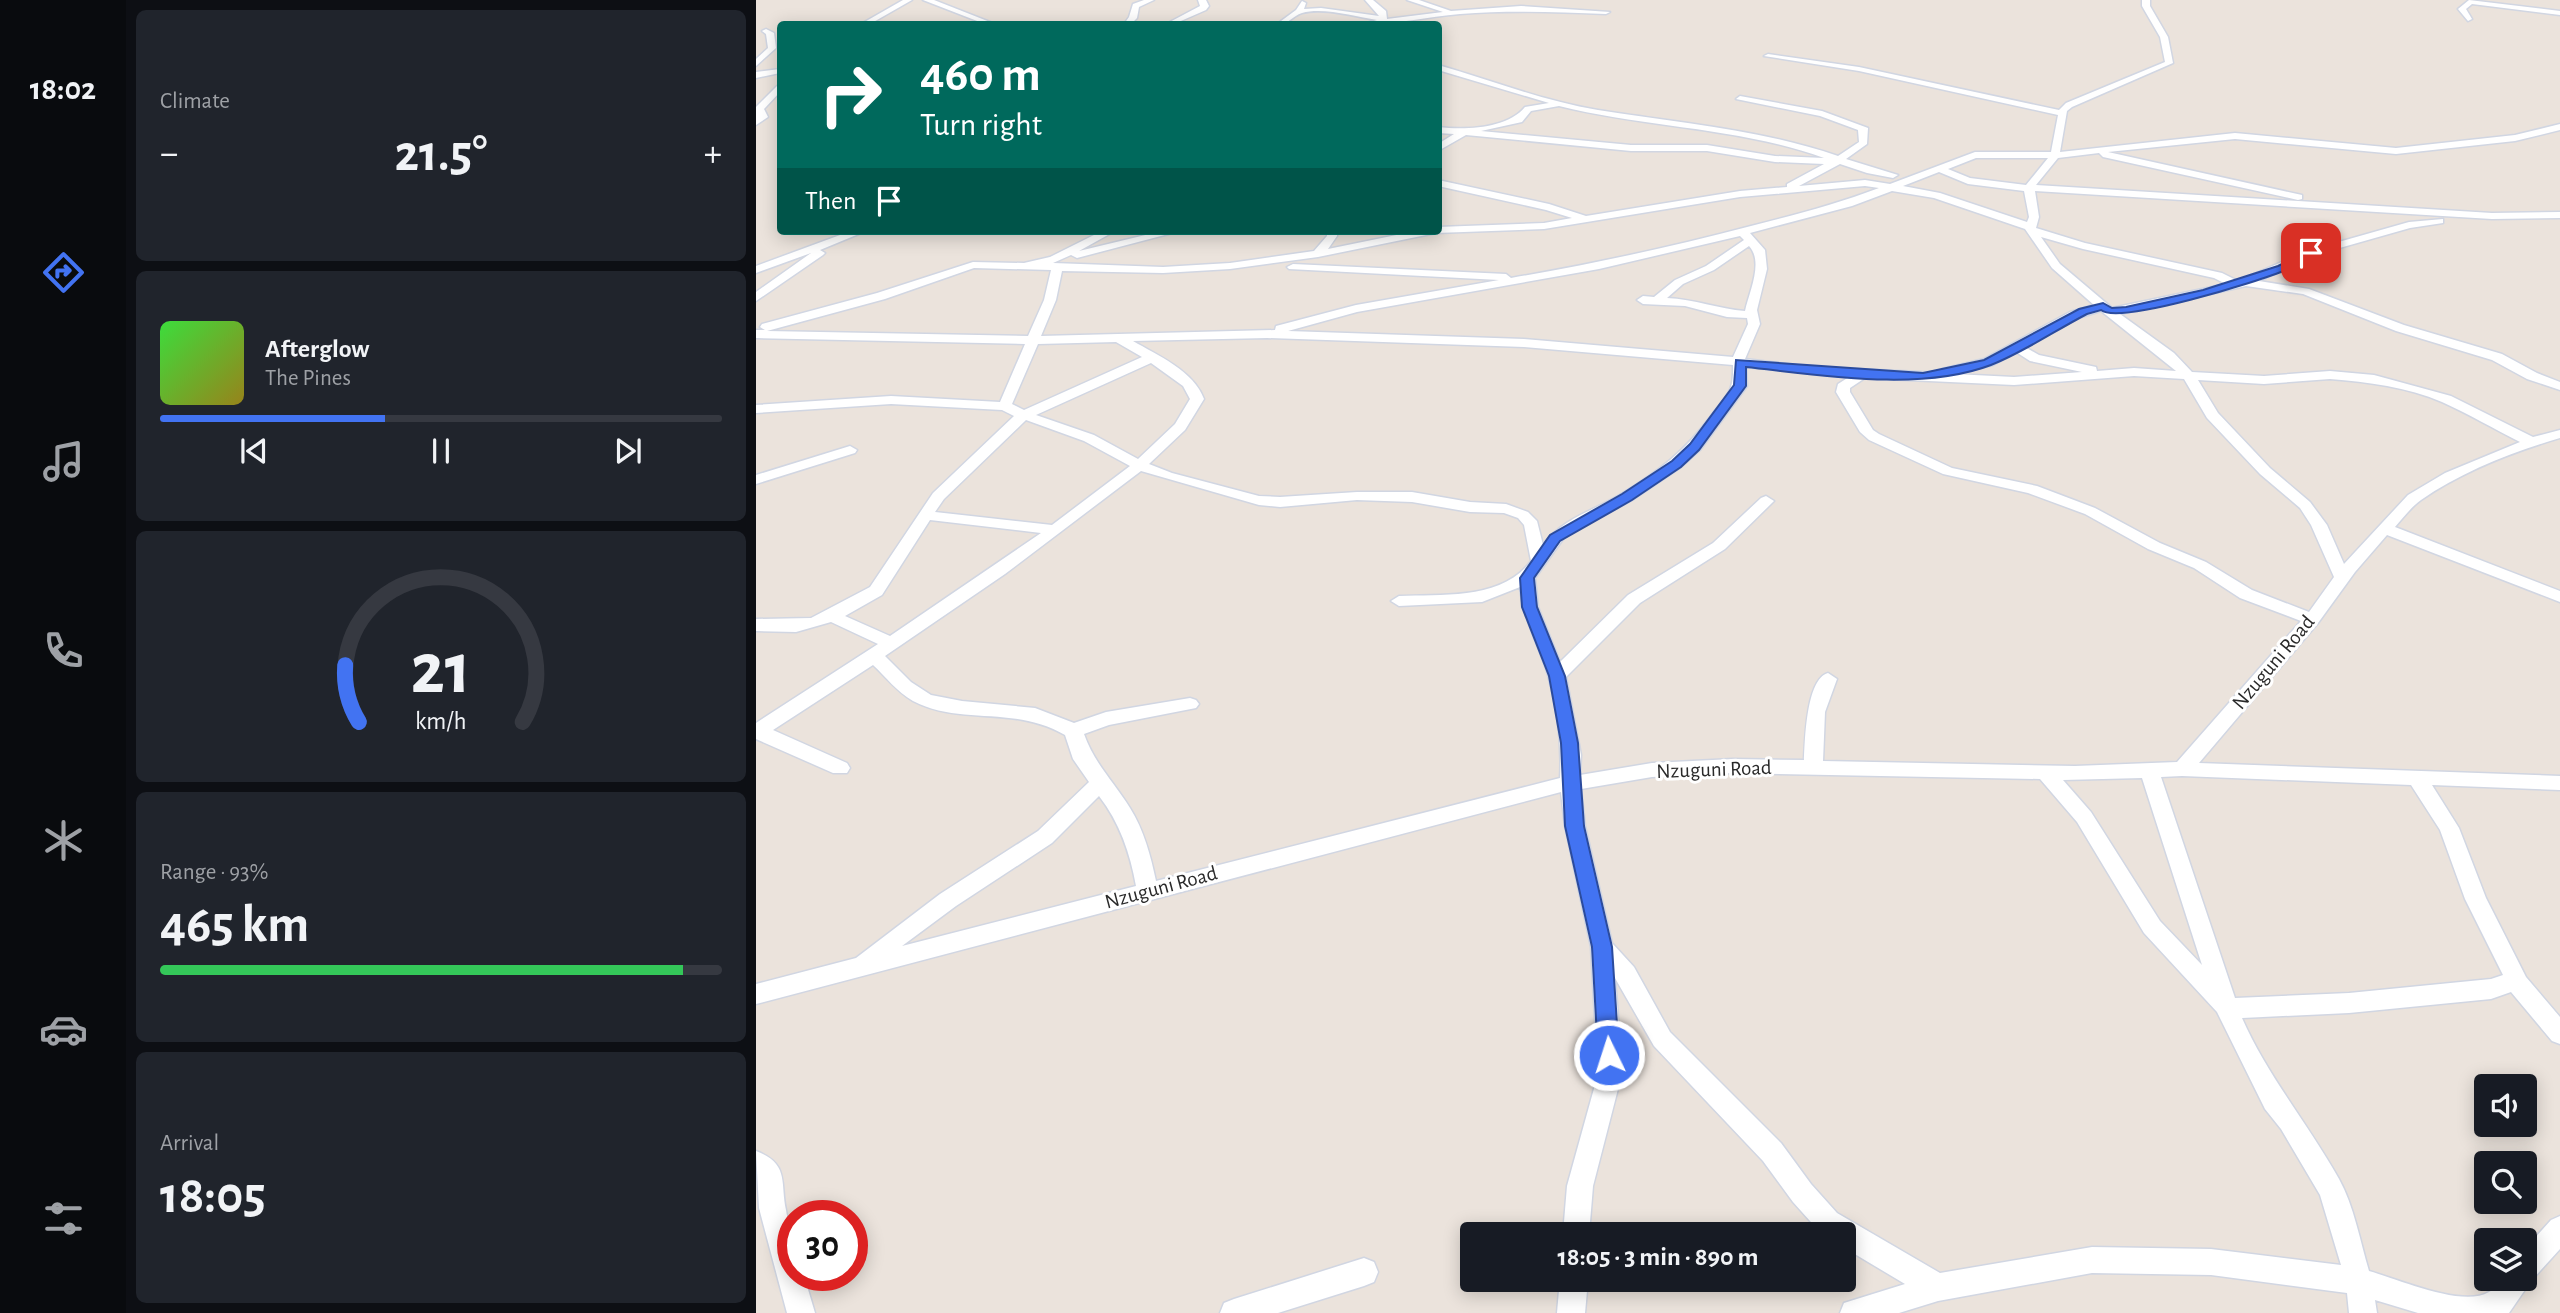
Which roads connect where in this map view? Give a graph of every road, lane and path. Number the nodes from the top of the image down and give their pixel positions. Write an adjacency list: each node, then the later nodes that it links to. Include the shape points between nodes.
1 (908, 0): 19 (street)
2 (927, 0): 20 (street)
3 (1150, 0): 21 (street, via 1136,6)
4 (1202, 0): 22 (street, via 1203,8)
5 (1305, 0): 12 (street)
6 (1369, 0): 18 (street)
7 (1411, 0): 11 (street)
8 (1454, 0): 11 (street)
9 (1527, 0): 13 (street)
10 (2146, 0): 38 (street, via 2164,37 2169,63)
11 (1430, 8): 14 (street)
12 (1299, 10): 18 (street); 23 (street)
13 (1492, 11): 14 (street); 15 (street)
14 (1458, 12): 18 (street)
15 (1606, 12)
16 (2560, 13): 17 (street, via 2470,2 2462,9)
17 (2468, 19)
18 (1387, 20): 24 (street); 25 (street)
19 (871, 21)
20 (983, 21)
21 (1130, 21)
22 (1175, 21)
23 (1285, 21)
24 (1382, 21)
25 (1391, 21)
26 (764, 35): 28 (street, via 772,48)
27 (1768, 56): 38 (street, via 1859,69 2027,106)
28 (756, 64)
29 (1442, 68): 36 (street)
30 (777, 71): 31 (street)
31 (757, 73)
32 (777, 91): 35 (street)
33 (1740, 99): 47 (street, via 1861,126 1864,141)
34 (777, 101): 35 (street)
35 (767, 102): 37 (street); 40 (street, via 759,109)
36 (1565, 103): 43 (street, via 1528,110 1519,120); 47 (street, via 1595,112 1729,130)
37 (756, 104)
38 (2065, 109): 46 (street)
39 (777, 115): 40 (street)
40 (759, 118)
41 (2560, 127): 45 (street, via 2515,138 2404,150 2235,136)
42 (1442, 130): 43 (street)
43 (1465, 132): 44 (street); 47 (street, via 1632,148 1707,148 1775,159)
44 (1442, 146)
45 (2089, 150): 46 (street); 54 (street)
46 (2055, 155): 48 (street, via 1975,155); 52 (street)
47 (1839, 160): 49 (street, via 1877,172); 53 (street)
48 (1938, 168): 49 (street); 52 (street, via 1968,181)
49 (1926, 173): 51 (street)
50 (1442, 184): 57 (street)
51 (1895, 187): 53 (street, via 1865,183); 58 (street, via 1936,195); 65 (street)
52 (2029, 188): 54 (street); 58 (street, via 2034,217)
53 (1786, 189): 57 (street)
54 (2370, 208): 56 (street)
55 (2560, 215): 56 (street)
56 (2492, 216): 71 (street, via 2409,225 2311,253)
57 (1589, 220): 59 (street, via 1511,229)
58 (2030, 228): 71 (street, via 2083,246 2218,275); 73 (street, via 2056,266)
59 (1442, 230)
60 (1103, 235): 67 (street)
61 (1160, 235): 67 (street)
62 (1332, 235): 66 (street)
63 (1412, 235): 66 (street)
64 (840, 236): 69 (street); 72 (street)
65 (1747, 236): 70 (street); 74 (street, via 1761,254); 74 (street, via 1710,268 1649,301 1685,302)
66 (1318, 254): 68 (street)
67 (1055, 264): 68 (street, via 1163,270); 75 (street, via 974,265); 78 (street, via 1050,300)
68 (1230, 266): 70 (street)
69 (756, 271)
70 (1526, 279): 76 (street, via 1356,309)
71 (2239, 284): 73 (street); 86 (street, via 2305,291 2400,328 2497,357)
72 (756, 297)
73 (2107, 309): 79 (street, via 2074,315); 84 (street)
74 (1751, 315): 81 (street, via 1754,324)
75 (756, 332): 78 (street)
76 (1267, 334): 77 (street); 81 (street, via 1524,343)
77 (1119, 339): 78 (street); 80 (street)
78 (1031, 340): 87 (street)
79 (2015, 346): 82 (street, via 2035,358); 85 (street, via 1987,362)
80 (1153, 358): 89 (street); 93 (street, via 1195,390 1198,398 1191,415)
81 (1740, 363): 83 (street); 99 (street, via 1740,386 1695,447 1627,497 1561,533)
82 (2101, 373): 84 (street); 85 (street, via 2014,381)
83 (1862, 374): 85 (street); 105 (street, via 1843,387 1843,392 1874,438 1948,471 2032,489 2090,511 2200,565 2246,594)
84 (2189, 376): 91 (street, via 2264,380 2330,375 2390,381 2446,399); 100 (street, via 2212,415 2311,513)
85 (1923, 377)
86 (2560, 386)
87 (1005, 406): 88 (street, via 891,400); 89 (street)
88 (756, 409)
89 (1023, 415): 93 (street, via 1089,438); 96 (street)
90 (2559, 435): 91 (street, Nzuguni Road)
91 (2532, 442): 97 (street, Nzuguni Road, via 2431,487 2413,498)
92 (850, 450): 94 (street)
93 (1141, 466): 98 (street); 99 (street, via 1198,485 1271,501 1412,497 1506,509 1532,524)
94 (756, 480)
95 (1766, 500): 109 (street, via 1719,546 1634,599)
96 (924, 514): 98 (street); 104 (street, via 876,591)
97 (2385, 529): 100 (street, Nzuguni Road); 102 (street)
98 (1053, 530): 107 (street)
99 (1538, 560): 101 (street)
100 (2342, 577): 105 (street, Nzuguni Road)
101 (1527, 578): 103 (street, via 1469,599); 109 (street, via 1530,607)
102 (2560, 597)
103 (1399, 601)
104 (832, 616): 106 (street, via 796,626); 107 (street)
105 (2312, 619): 116 (street, Nzuguni Road)
106 (756, 625)
107 (892, 644): 108 (street)
108 (875, 657): 112 (street, via 922,698 950,705 1018,709); 113 (street)
109 (1557, 676): 120 (street, via 1572,755)
110 (1828, 679): 115 (street, via 1816,712)
111 (1190, 704): 112 (street, via 1106,719)
112 (1073, 731): 122 (street, via 1083,759)
113 (757, 732): 114 (street)
114 (840, 768)
115 (1814, 768): 118 (street, Nzuguni Road); 120 (street, Nzuguni Road, via 1689,767)
116 (2182, 769): 117 (street, Nzuguni Road); 119 (street)
117 (2149, 770): 118 (street, Nzuguni Road); 129 (street)
118 (2045, 772): 129 (street, via 2084,817 2152,927)
119 (2416, 777): 121 (street); 127 (street, via 2449,828)
120 (1570, 782): 124 (street, Nzuguni Road); 125 (street, via 1574,826)
121 (2552, 782): 123 (street)
122 (1100, 783): 124 (street, via 1123,813 1141,858); 126 (street, via 1045,837)
123 (2560, 794)
124 (1147, 891): 126 (street, Nzuguni Road)
125 (1602, 947): 132 (street, via 1607,1085 1584,1165); 137 (street, via 1626,974 1661,1039 1772,1152 1828,1222)
126 (856, 968): 128 (street, Nzuguni Road)
127 (2515, 981): 129 (street, via 2491,989 2349,1003); 130 (street)
128 (756, 994)
129 (2228, 1008): 136 (street, via 2274,1101 2331,1189)
130 (2560, 1034)
131 (756, 1163): 140 (street, via 772,1181 772,1208)
132 (1577, 1222)
133 (2560, 1229): 134 (street)
134 (2537, 1256)
135 (1364, 1272): 141 (street)
136 (2360, 1281): 137 (street, via 2211,1262 2092,1260); 138 (street, via 2449,1309 2475,1310 2499,1303); 144 (street)
137 (1938, 1287): 143 (street)
138 (2508, 1291)
139 (1573, 1292): 142 (street)
140 (801, 1313)
141 (1234, 1313)
142 (1572, 1313)
143 (1854, 1313)
144 (2363, 1313)

